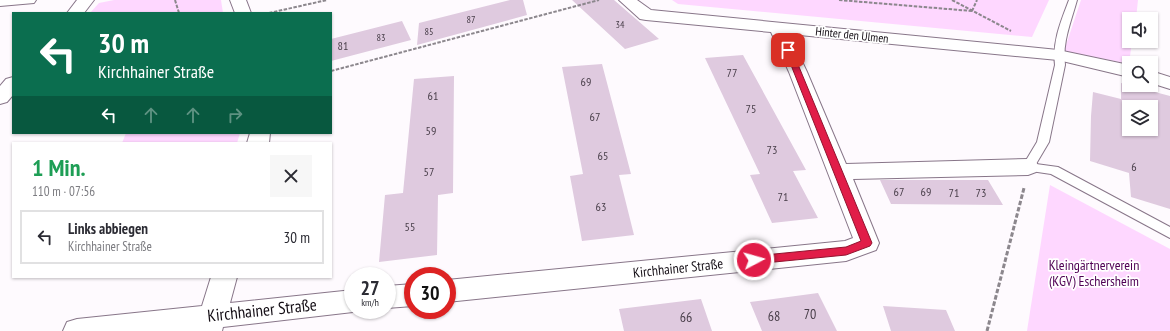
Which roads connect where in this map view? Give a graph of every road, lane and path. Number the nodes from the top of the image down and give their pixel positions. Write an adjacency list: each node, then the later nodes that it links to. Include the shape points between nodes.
1 (28, 0): 12 (street)
2 (86, 0): 14 (street)
3 (175, 0): 15 (path)
4 (238, 0): 16 (street)
5 (326, 0): 17 (path)
6 (600, 0): 21 (path)
7 (627, 0): 18 (street, Hinter den Ulmen, via 646,15)
8 (839, 0): 13 (path)
9 (952, 0): 13 (path)
10 (977, 0): 13 (path)
11 (1073, 0): 19 (lane)
12 (0, 2)
13 (972, 11)
14 (76, 12)
15 (178, 12)
16 (243, 12)
17 (273, 12)
18 (778, 28): 19 (street, Hinter den Ulmen); 27 (street, Kirchhainer Straße)
19 (1058, 55): 20 (street, Hinter den Ulmen); 26 (lane, via 1060,65 1043,142)
20 (1122, 69)
21 (332, 71)
22 (1158, 79): 24 (street)
23 (12, 83): 25 (street)
24 (1170, 83)
25 (0, 98)
26 (1028, 167): 27 (street); 28 (lane, via 1054,170); 34 (path)
27 (839, 172): 30 (street, Kirchhainer Straße, via 867,243 846,251)
28 (1170, 233)
29 (224, 278): 32 (street)
30 (456, 290)
31 (344, 302): 32 (street, Kirchhainer Straße)
32 (211, 323): 33 (street, Kirchhainer Straße)
33 (77, 331)
34 (986, 331)

